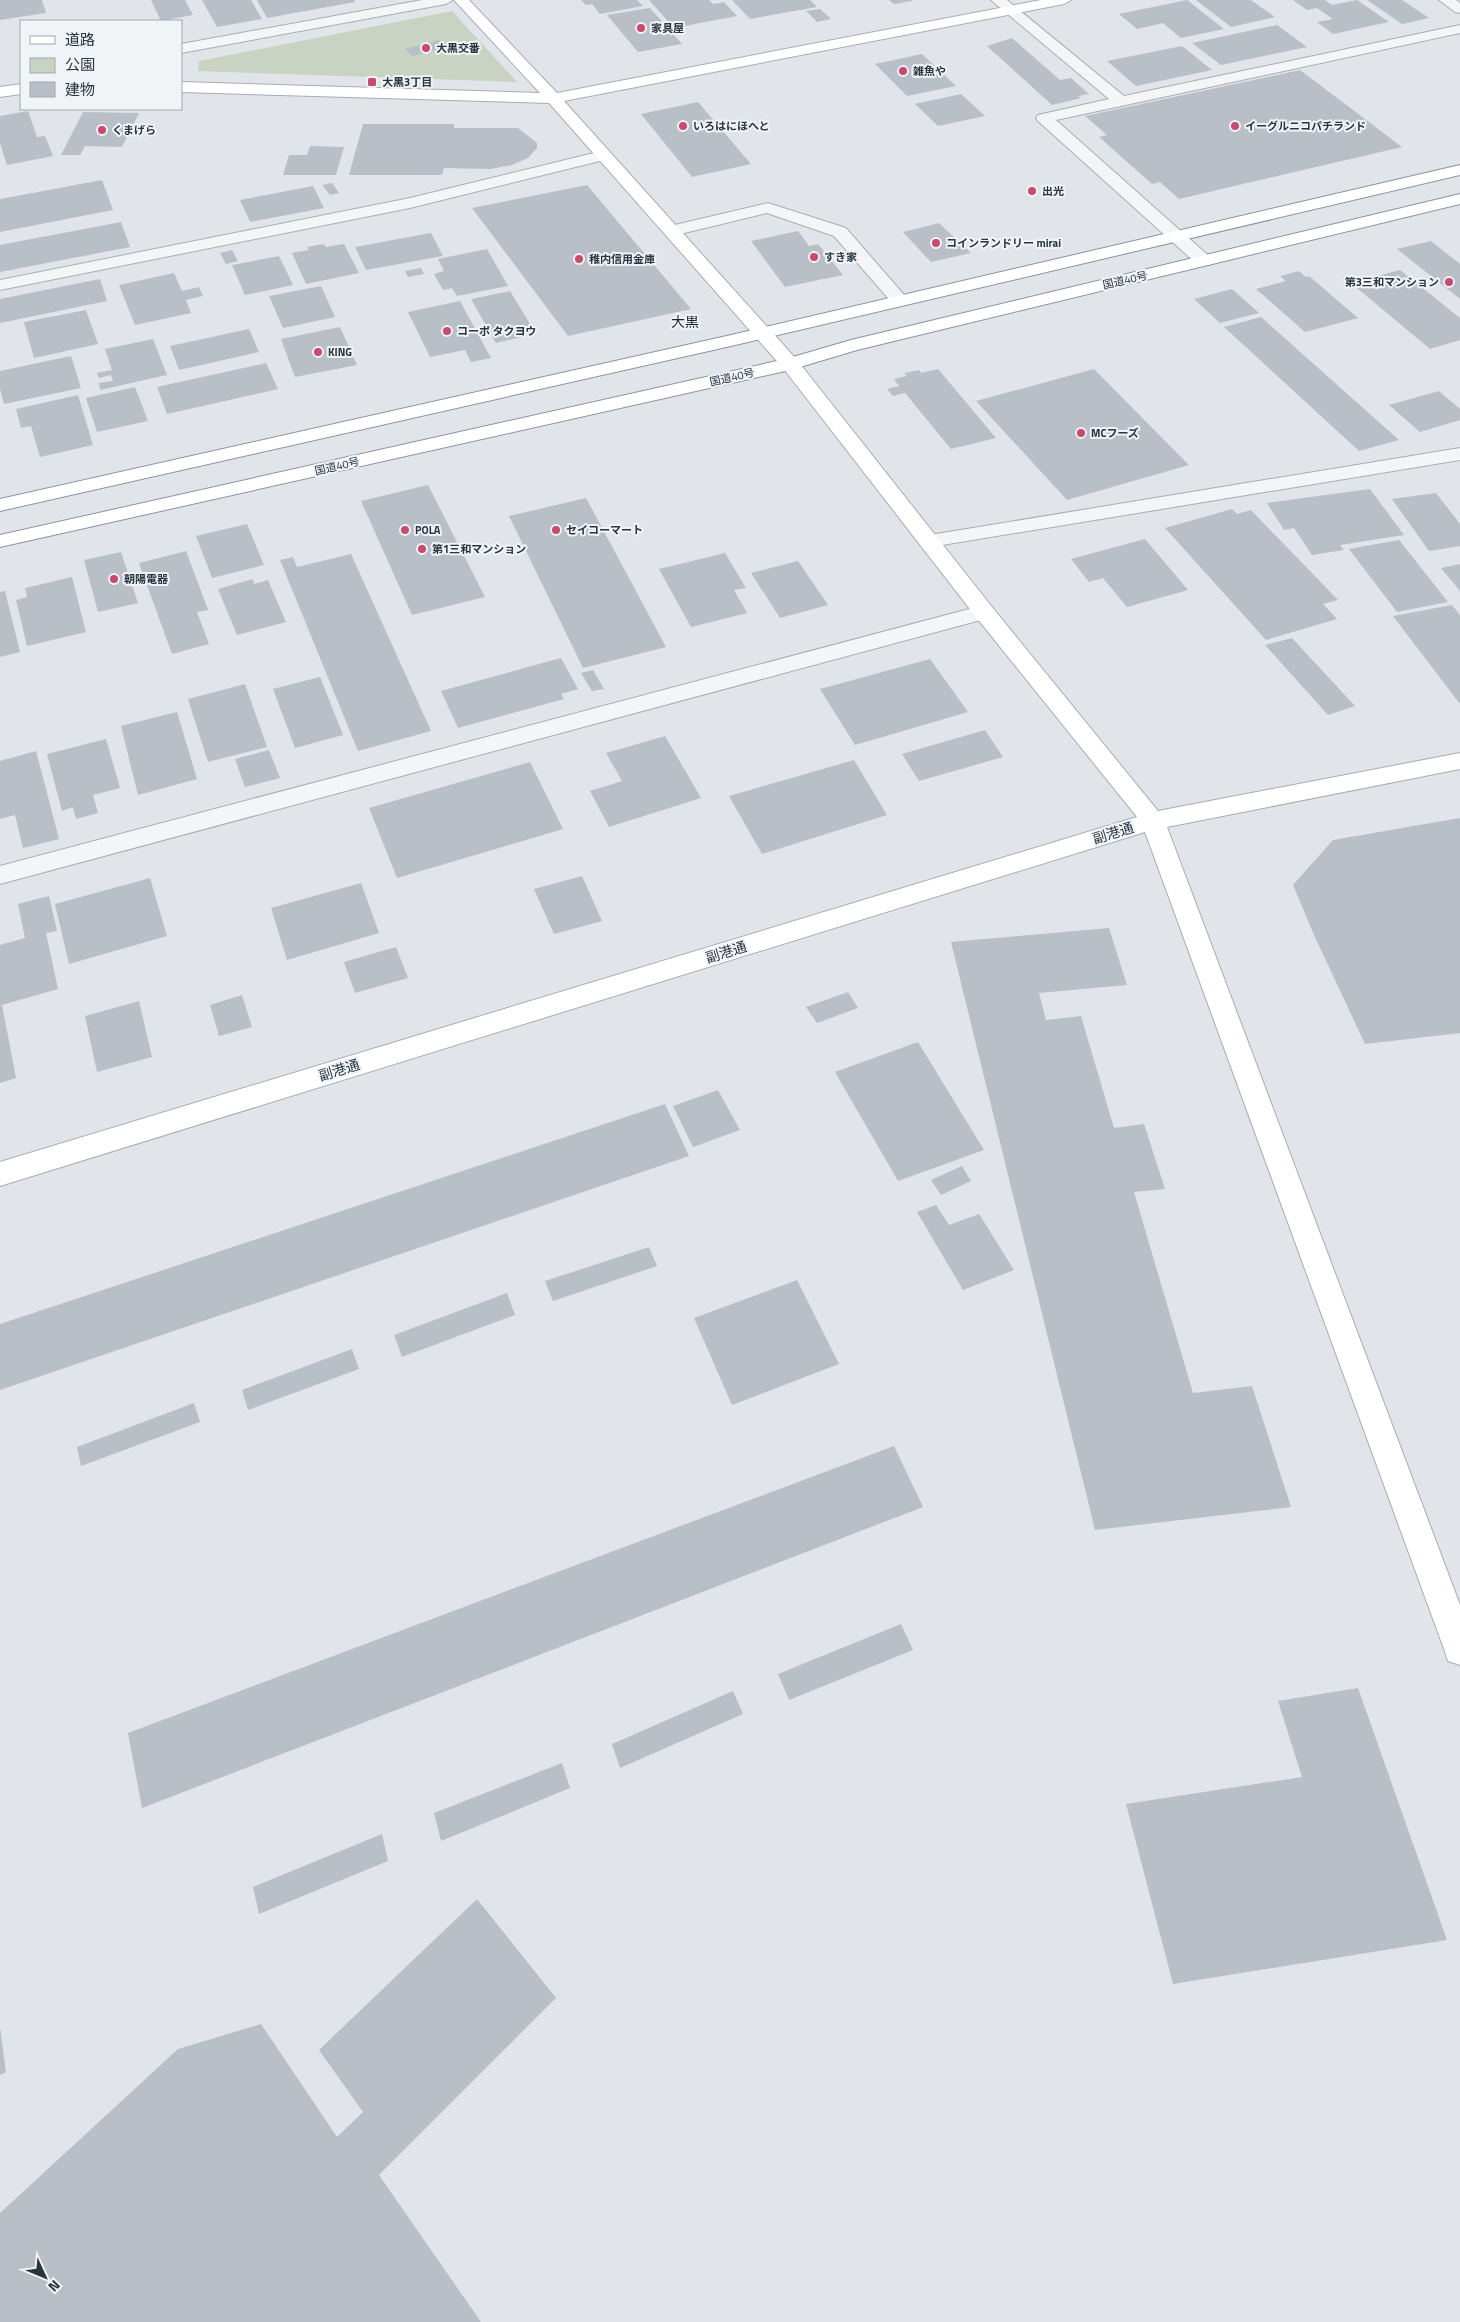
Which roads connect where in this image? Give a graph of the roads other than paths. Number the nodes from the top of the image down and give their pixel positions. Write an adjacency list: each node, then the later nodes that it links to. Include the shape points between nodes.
1 (446, 0): 9 (street)
2 (461, 0): 13 (main road)
3 (998, 0): 7 (street)
4 (1064, 0): 7 (main road)
5 (1446, 0): 6 (street)
6 (1460, 9)
7 (1011, 10): 13 (main road); 14 (street)
8 (1460, 29): 14 (street)
9 (182, 49)
10 (182, 88): 13 (main road)
11 (20, 89): 12 (main road)
12 (0, 92)
13 (553, 98): 15 (main road)
14 (1120, 101): 19 (street, via 1044,118)
15 (602, 156): 18 (main road); 21 (street, via 410,204)
16 (1460, 170): 19 (main road)
17 (1460, 198): 20 (main road, 国道40号)
18 (672, 231): 22 (street, via 768,208 840,232); 23 (main road)
19 (1177, 237): 20 (street); 22 (main road)
20 (1204, 261): 24 (main road, 国道40号, via 851,346)
21 (0, 285)
22 (899, 300): 23 (main road)
23 (762, 333): 24 (main road); 26 (main road)
24 (790, 364): 27 (main road, 国道40号); 28 (main road)
25 (1460, 454): 28 (street)
26 (0, 505)
27 (0, 541)
28 (930, 541): 29 (main road)
29 (984, 612): 31 (main road); 32 (street)
30 (1460, 761): 31 (main road, 副港通)
31 (1153, 821): 33 (main road, 副港通); 34 (main road)
32 (0, 875)
33 (0, 1174)
34 (1460, 1649)

